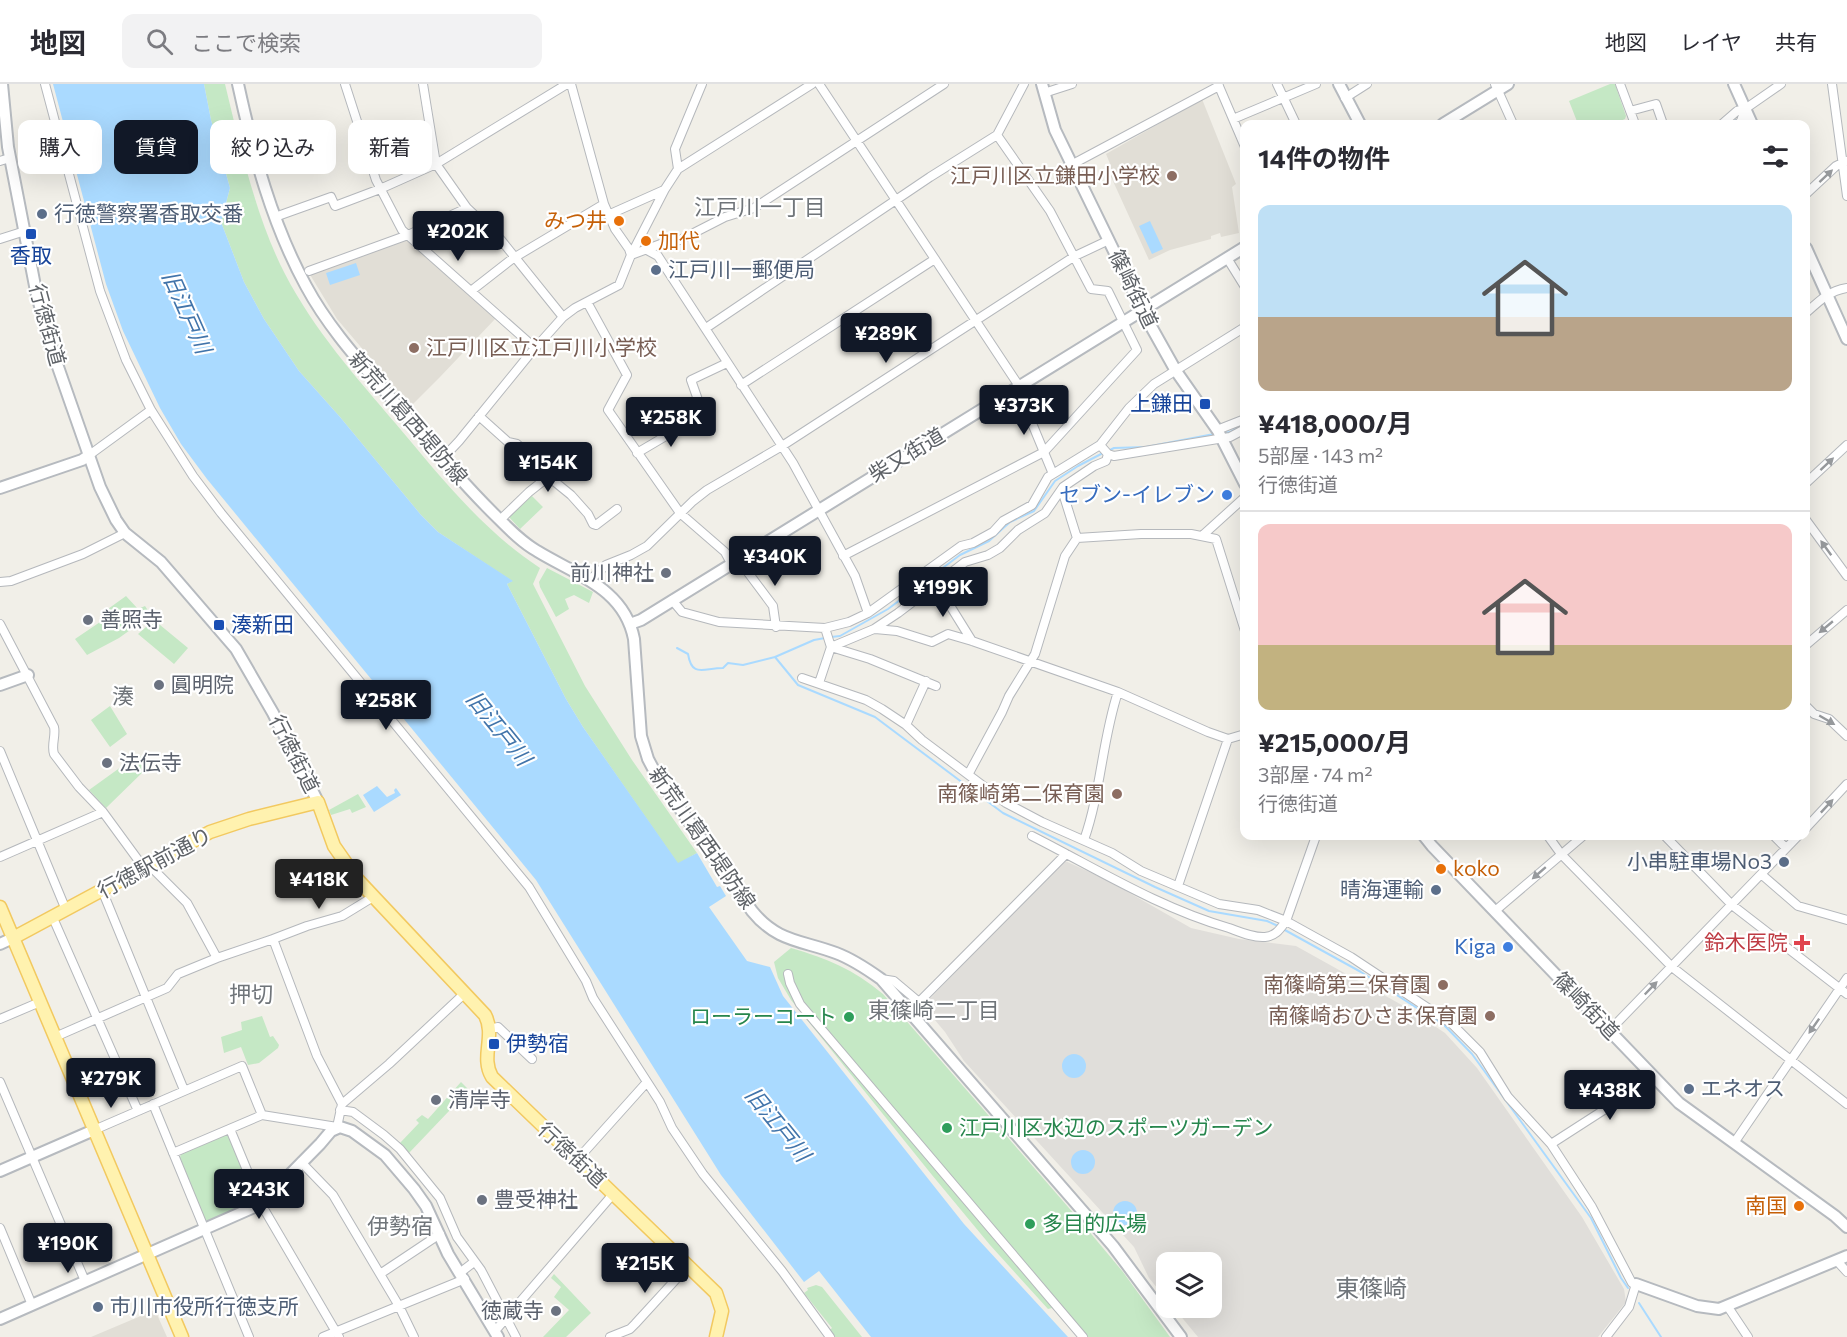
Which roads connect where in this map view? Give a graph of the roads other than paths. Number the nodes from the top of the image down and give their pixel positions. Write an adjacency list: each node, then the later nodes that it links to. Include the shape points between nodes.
1 (2, 84): 42 (street, 行徳街道)
2 (45, 84): 87 (street, via 100,291 126,360)
3 (238, 84): 55 (street, 新荒川葛西堤防線)
4 (345, 84): 47 (street)
5 (423, 84): 44 (street)
6 (569, 84): 44 (street); 52 (street)
7 (702, 84): 46 (street, via 675,149)
8 (812, 84): 46 (street)
9 (819, 84): 41 (street)
10 (944, 84): 41 (street)
11 (1024, 84): 39 (street)
12 (1072, 84): 24 (street)
13 (1277, 84): 25 (street)
14 (1316, 84): 25 (street)
15 (1339, 84): 26 (street)
16 (1367, 84): 26 (street)
17 (1508, 84): 23 (street)
18 (1620, 84): 28 (street)
19 (1734, 84): 27 (street)
20 (1781, 84): 27 (street)
21 (1832, 84): 43 (street)
22 (1218, 85): 29 (street); 45 (street)
23 (1496, 88): 32 (street); 33 (street)
24 (1043, 89): 45 (street, 篠崎街道)
25 (1283, 98): 29 (street); 30 (street)
26 (1345, 98): 31 (street)
27 (1745, 109): 36 (street); 37 (street); 38 (street)
28 (1630, 111): 34 (street); 35 (street, via 1656,104)
29 (1233, 118): 40 (street)
30 (1294, 120)
31 (1358, 120)
32 (1449, 120)
33 (1511, 120)
34 (1633, 120)
35 (1662, 120)
36 (1727, 120)
37 (1742, 120)
38 (1750, 120)
39 (997, 135): 51 (street); 63 (street, via 1050,211)
40 (1240, 135)
41 (857, 141): 51 (street); 60 (street, via 754,208)
42 (5, 160): 56 (street, 行徳街道)
43 (1844, 161): 49 (street, one-way to 43); 50 (street)
44 (436, 164): 47 (street); 53 (street)
45 (1071, 165): 59 (street, 篠崎街道)
46 (678, 169): 48 (street)
47 (380, 189): 55 (street, via 335,206 331,197); 57 (street)
48 (665, 189): 54 (street); 62 (street)
49 (1810, 191)
50 (1847, 196)
51 (896, 200): 67 (street); 79 (street)
52 (604, 204): 54 (street); 65 (street)
53 (467, 208): 57 (street); 65 (street)
54 (608, 215): 62 (street)
55 (275, 217): 99 (street, 新荒川葛西堤防線, via 295,265 324,316)
56 (25, 231): 58 (street); 98 (street, 行徳街道, via 44,322)
57 (408, 235): 68 (street); 71 (street)
58 (0, 239)
59 (1109, 240): 63 (street); 75 (street, 篠崎街道)
60 (647, 250): 62 (street); 79 (street, via 658,256)
61 (1240, 250): 66 (street, 柴又街道)
62 (631, 255): 73 (street, via 619,285)
63 (1075, 256): 77 (street); 78 (street, via 1091,289 1108,291)
64 (1810, 257): 72 (street)
65 (516, 258): 71 (street); 76 (street)
66 (1227, 258): 69 (street); 75 (street, 柴又街道)
67 (935, 259): 77 (street); 85 (street)
68 (309, 271)
69 (1240, 279)
70 (1847, 288): 72 (street)
71 (471, 291): 82 (street)
72 (1827, 294): 74 (street); 81 (street)
73 (587, 302): 76 (street); 96 (street, via 627,375 608,410)
74 (1810, 309)
75 (1143, 310): 78 (street, 柴又街道); 84 (street, 篠崎街道)
76 (563, 317): 82 (street)
77 (975, 320): 86 (street); 94 (street)
78 (1123, 323): 86 (street, 柴又街道); 95 (street, via 1137,350)
79 (706, 328): 83 (street)
80 (1240, 330): 84 (street)
81 (1847, 339)
82 (535, 348): 88 (street)
83 (727, 363): 85 (street); 96 (street, via 691,380 703,414)
84 (1176, 371): 91 (street, 篠崎街道); 92 (street, via 1154,384 1129,408)
85 (741, 385): 94 (street)
86 (1018, 386): 95 (street); 108 (street, 柴又街道)
87 (151, 410): 98 (street); 199 (street, via 221,513 529,886)
88 (479, 416): 99 (street); 102 (street, via 508,442 530,455)
89 (1240, 422): 91 (street)
90 (1240, 432): 91 (street, via 1230,437)
91 (1219, 433): 97 (street, via 1114,456); 101 (street, 篠崎街道)
92 (1100, 445): 97 (street); 100 (street)
93 (1847, 445): 103 (street, one-way to 93)
94 (782, 446): 108 (street); 109 (street, via 707,490)
95 (1044, 452): 100 (street); 115 (street)
96 (638, 453): 109 (street)
97 (1108, 454): 105 (street, via 1106,461)
98 (88, 456): 104 (street); 112 (street, 行徳街道, via 105,498)
99 (442, 459): 110 (street, 新荒川葛西堤防線)
100 (1053, 474): 123 (street, via 1032,505 1003,521 993,532 961,546)
101 (1240, 474)
102 (548, 477): 107 (street, via 571,495 593,524); 110 (street)
103 (1810, 479)
104 (0, 488)
105 (1062, 490): 114 (street); 120 (street, via 1045,513 1018,530 1000,548 965,562)
106 (1240, 502): 113 (street)
107 (616, 509)
108 (818, 509): 115 (street); 116 (street, 柴又街道)
109 (680, 513): 116 (street); 118 (street, via 647,546 606,565)
110 (500, 520): 118 (street, 新荒川葛西堤防線, via 530,547)
111 (1810, 525): 117 (street, one-way to 111)
112 (126, 533): 119 (street, via 83,554); 149 (street, 行徳街道, via 162,563 237,649)
113 (1203, 535): 114 (street); 124 (street, via 1216,539)
114 (1077, 538): 133 (street, via 1065,556)
115 (843, 556): 123 (street, via 855,576)
116 (735, 561): 121 (street, 柴又街道); 127 (street, via 773,606)
117 (1847, 576)
118 (590, 580): 126 (street, 新荒川葛西堤防線, via 610,594)
119 (0, 582)
120 (936, 583): 129 (street); 130 (street)
121 (672, 600): 126 (street, 柴又街道); 127 (street, via 682,612 708,620)
122 (1847, 610): 131 (street, one-way to 131)
123 (868, 614): 128 (street)
124 (1240, 615)
125 (0, 624): 134 (street)
126 (630, 624): 185 (street, 新荒川葛西堤防線, via 641,736 657,776 760,921 781,936 846,957)
127 (776, 627): 128 (street)
128 (825, 628): 132 (street)
129 (874, 628): 130 (street, via 932,642 948,634); 132 (street)
130 (972, 641): 133 (street)
131 (1810, 642)
132 (831, 647): 136 (street); 137 (street)
133 (1030, 661): 140 (street); 147 (street)
134 (28, 675): 138 (street); 150 (street, via 54,727 54,754)
135 (802, 678): 137 (street)
136 (926, 681): 139 (street); 142 (street)
137 (819, 683): 142 (street, via 866,700)
138 (0, 685)
139 (936, 686)
140 (1118, 692): 145 (street); 153 (street)
141 (1810, 710): 144 (street, one-way to 144, via 1829,719)
142 (906, 725): 147 (street)
143 (1240, 735): 145 (street)
144 (1847, 736)
145 (1228, 739): 168 (street)
146 (0, 751): 161 (street)
147 (969, 773): 153 (street, via 1006,803)
148 (1847, 784): 151 (street, one-way to 148)
149 (318, 802): 166 (main road, 行徳駅前通り, via 227,826); 170 (main road, 行徳街道, via 334,846)
150 (103, 812): 161 (street); 166 (street)
151 (1810, 824)
152 (1032, 836): 163 (street)
153 (1084, 840): 168 (street)
154 (1315, 840): 177 (street)
155 (1428, 840): 174 (street, 篠崎街道)
156 (1551, 840): 164 (street)
157 (1578, 840): 164 (street)
158 (1669, 840): 171 (street)
159 (1778, 840): 162 (street)
160 (1794, 840): 162 (street)
161 (38, 841): 165 (street); 173 (street)
162 (1786, 848): 167 (street)
163 (1066, 854): 177 (street, via 1139,893 1220,926 1266,937 1278,932); 185 (street, via 919,1002 894,981)
164 (1561, 854): 174 (street, one-way to 174); 182 (street)
165 (0, 857)
166 (146, 866): 169 (main road, 行徳駅前通り); 181 (street, via 187,903)
167 (1761, 874): 171 (street); 176 (street, via 1798,906)
168 (1178, 886): 177 (street, via 1219,904 1258,910)
169 (102, 891): 173 (main road, 行徳駅前通り); 188 (street)
170 (373, 897): 179 (street, via 342,916); 187 (main road, 行徳街道)
171 (1732, 905): 182 (street); 186 (street)
172 (0, 907): 178 (main road)
173 (66, 910): 175 (main road, 行徳駅前通り)
174 (1495, 911): 193 (street, 篠崎街道)
175 (53, 918): 178 (main road, 行徳駅前通り); 190 (street)
176 (1847, 920)
177 (1286, 921): 210 (street, via 1351,957 1452,1024 1480,1052 1508,1097)
178 (13, 938): 180 (street, 行徳駅前通り); 189 (main road)
179 (273, 939): 181 (street); 203 (street, via 317,1056)
180 (0, 944)
181 (217, 958): 188 (street, via 178,974 167,988)
182 (1672, 967): 193 (street, one-way to 182); 196 (street)
183 (788, 974): 246 (street, via 800,1004)
184 (1847, 978): 186 (street)
185 (881, 980): 247 (street, 新荒川葛西堤防線, via 1113,1246)
186 (1843, 991): 196 (street, one-way to 196)
187 (465, 993): 192 (main road, 行徳街道, via 485,1015); 203 (street)
188 (146, 997): 190 (street); 200 (street)
189 (40, 1002): 191 (street); 194 (main road)
190 (98, 1017): 194 (street); 204 (street)
191 (0, 1019)
192 (490, 1029): 195 (street, via 498,1027); 213 (main road, 行徳街道, via 486,1061 492,1077)
193 (1610, 1030): 197 (street, 篠崎街道)
194 (55, 1036): 208 (main road)
195 (532, 1059)
196 (1790, 1060): 202 (street); 209 (street)
197 (1655, 1077): 209 (street, 篠崎街道, via 1679,1103); 210 (street)
198 (0, 1082): 212 (street)
199 (647, 1082): 213 (street); 245 (street, via 703,1174)
200 (184, 1090): 201 (street); 205 (street, via 242,1066)
201 (153, 1104): 204 (street); 211 (street)
202 (1847, 1104)
203 (341, 1107): 206 (street); 224 (street, via 400,1149 440,1197 457,1238)
204 (138, 1111): 208 (street)
205 (262, 1114): 206 (street); 207 (street)
206 (337, 1127): 214 (street); 221 (street, via 352,1131 396,1166 426,1206)
207 (230, 1129): 211 (street); 217 (street)
208 (94, 1130): 212 (street); 222 (main road)
209 (1734, 1143): 218 (street, 篠崎街道)
210 (1551, 1144): 230 (street)
211 (173, 1153): 220 (street)
212 (31, 1157): 215 (street); 229 (street)
213 (577, 1160): 216 (main road, 行徳街道)
214 (301, 1162): 217 (street); 227 (street, via 333,1195)
215 (0, 1171)
216 (614, 1194): 225 (main road, 行徳街道); 234 (street)
217 (261, 1203): 220 (street); 236 (street)
218 (1847, 1227)
219 (0, 1228): 231 (street)
220 (205, 1229): 222 (street); 239 (street)
221 (440, 1234): 227 (street); 228 (street)
222 (147, 1254): 229 (street); 238 (main road)
223 (1842, 1258): 226 (street); 233 (street)
224 (474, 1262): 228 (street); 234 (street)
225 (688, 1265): 243 (street, via 636,1324); 244 (main road, 行徳街道, via 719,1298 722,1311)
226 (1847, 1272)
227 (380, 1274): 232 (street)
228 (463, 1276): 232 (street); 237 (street)
229 (85, 1281): 231 (street)
230 (1636, 1284): 233 (street, via 1707,1308); 248 (street, via 1629,1307)
231 (32, 1305): 235 (street)
232 (399, 1306): 236 (street); 241 (street)
233 (1728, 1307): 249 (street)
234 (506, 1318): 237 (street); 242 (street)
235 (0, 1319)
236 (337, 1334): 240 (street)
237 (495, 1335)
238 (182, 1337)
239 (249, 1337)
240 (323, 1337)
241 (414, 1337)
242 (516, 1337)
243 (610, 1337)
244 (716, 1337)
245 (830, 1337)
246 (1083, 1337)
247 (1182, 1337)
248 (1606, 1337)
249 (1748, 1337)

